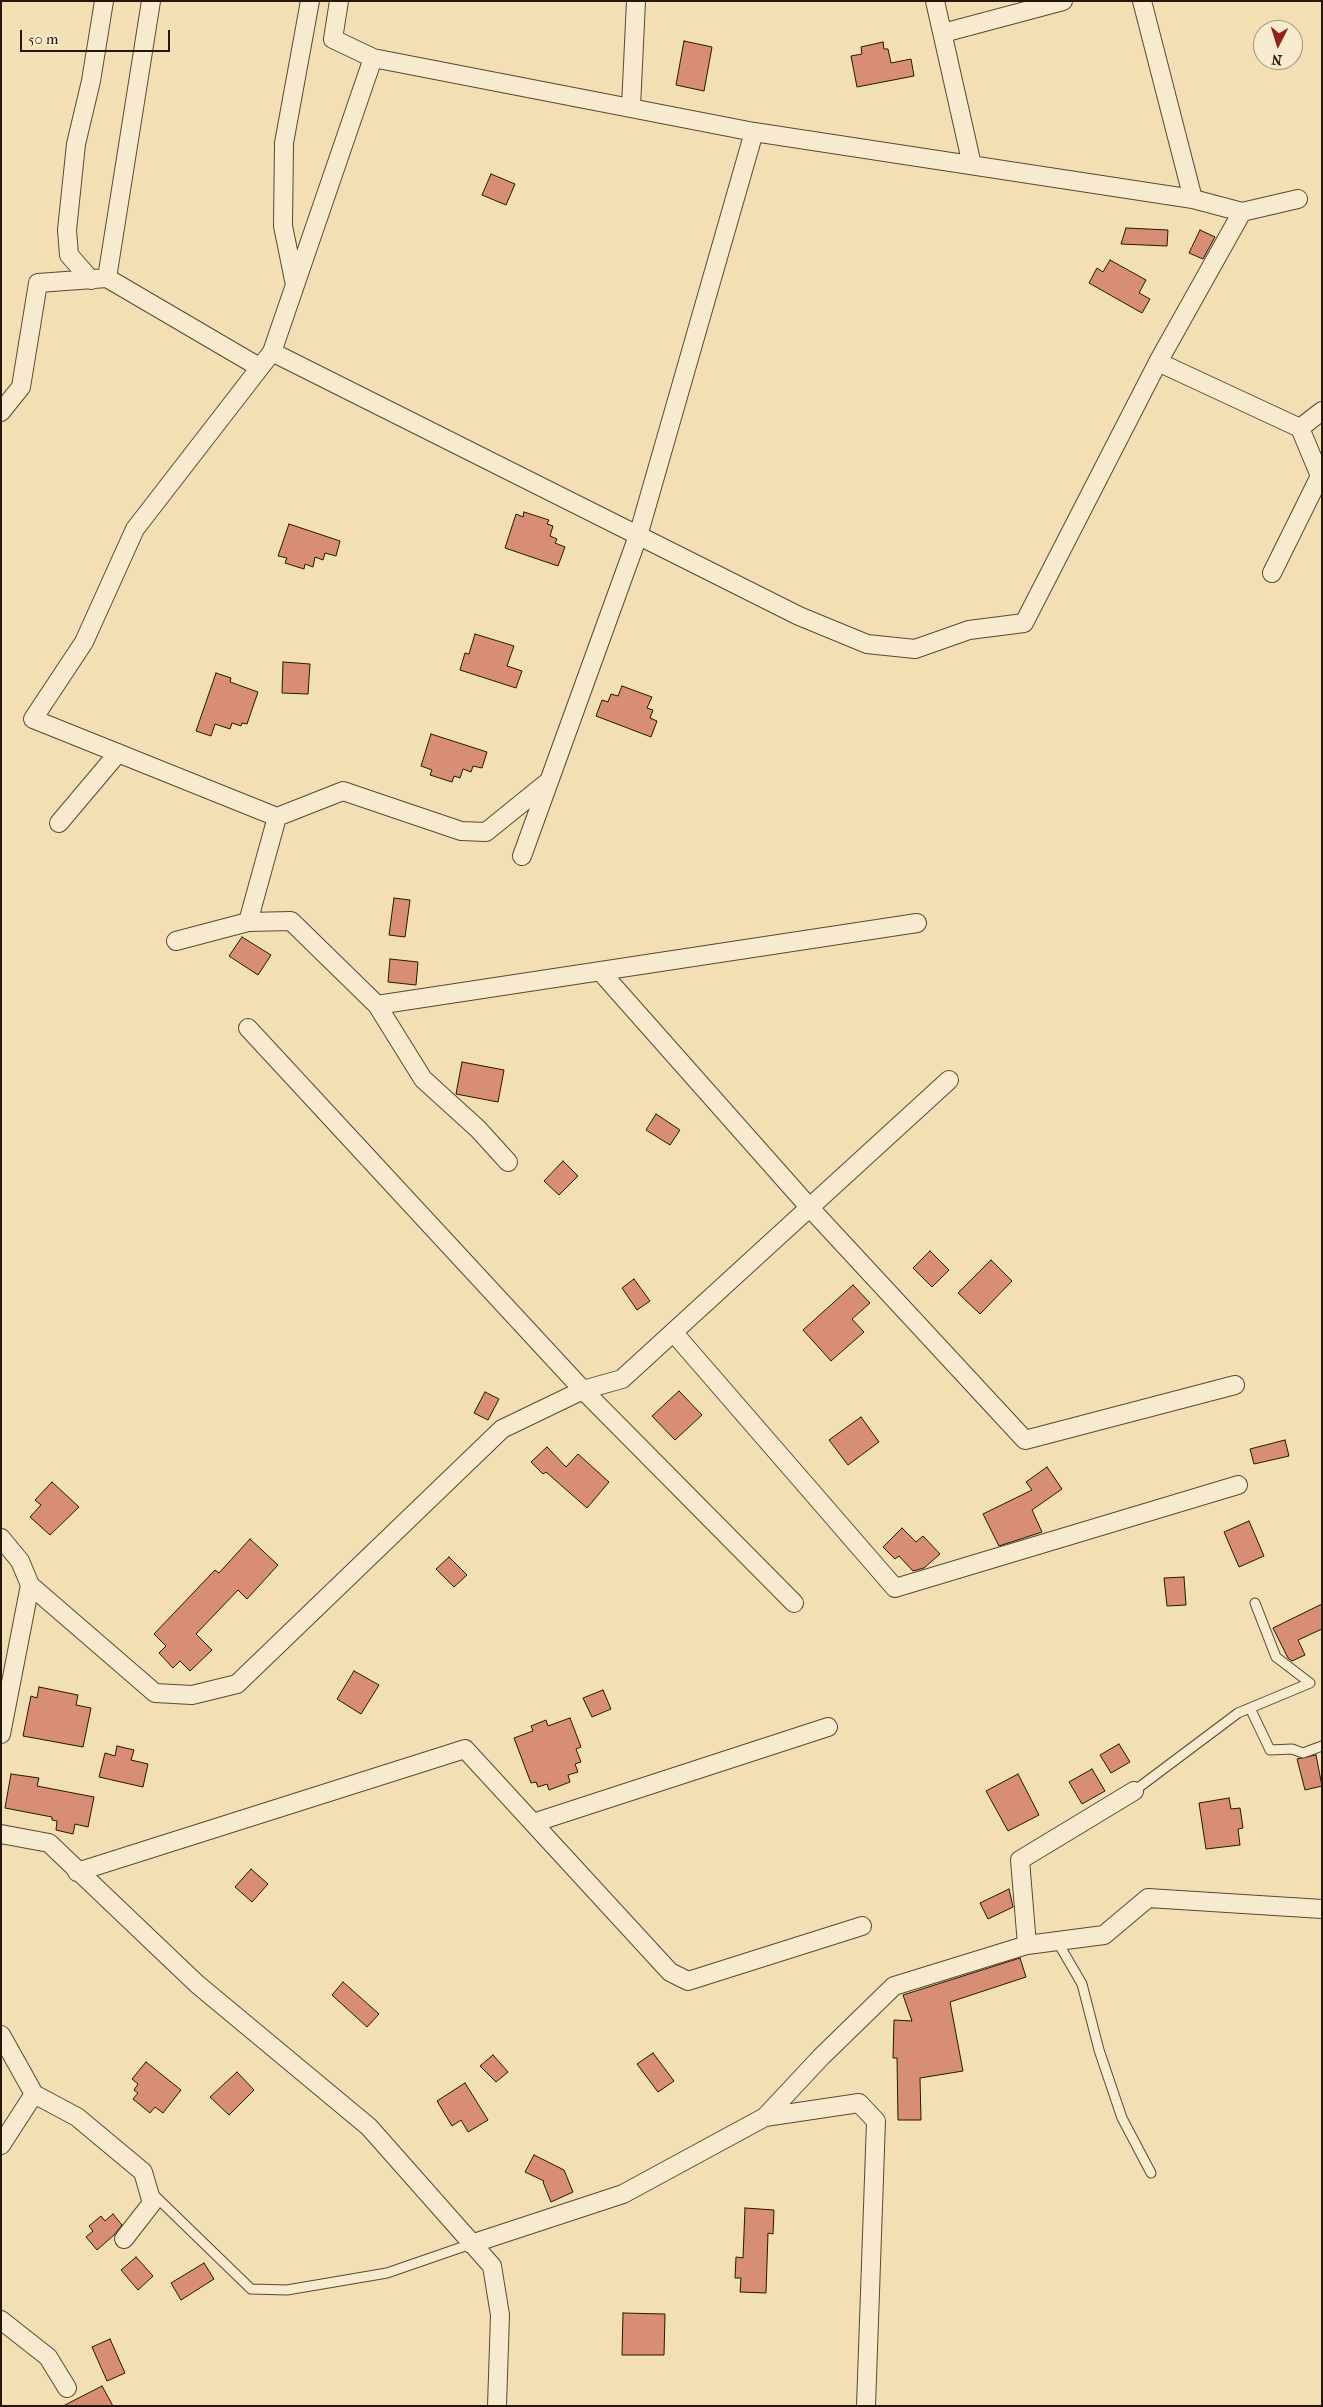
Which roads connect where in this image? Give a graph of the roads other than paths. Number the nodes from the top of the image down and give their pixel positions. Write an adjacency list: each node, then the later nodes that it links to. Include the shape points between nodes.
1 (104, 1): 17 (street, via 91,81 76,144 67,230 68,255)
2 (151, 1): 17 (street)
3 (310, 1): 18 (street, via 284,143 283,226)
4 (338, 1): 10 (street, via 333,39)
5 (636, 1): 11 (street)
6 (936, 1): 9 (street)
7 (1063, 1): 9 (street)
8 (1142, 1): 14 (street)
9 (944, 33): 13 (street)
10 (373, 58): 11 (street); 18 (street)
11 (631, 107): 12 (street)
12 (754, 132): 13 (street); 25 (street)
13 (972, 165): 14 (street)
14 (1193, 199): 16 (street)
15 (1298, 199): 16 (street)
16 (1242, 212): 20 (street)
17 (99, 279): 21 (street); 23 (street, via 38,283 20,387)
18 (295, 286): 19 (street)
19 (272, 352): 21 (street); 25 (street)
20 (1158, 362): 24 (street); 25 (street, via 1024,623 969,630 915,649 867,644 799,616)
21 (259, 366): 27 (street, via 135,529 84,642 33,719)
22 (1322, 411): 24 (street)
23 (1, 412)
24 (1300, 428): 26 (street, via 1320,476)
25 (638, 536): 28 (street)
26 (1272, 573)
27 (118, 753): 29 (street); 30 (street)
28 (550, 780): 29 (street, via 486,832 461,831 342,791); 31 (street)
29 (277, 817): 32 (street)
30 (59, 823)
31 (522, 856)
32 (248, 922): 34 (street); 36 (street, via 291,921)
33 (918, 923): 35 (street)
34 (176, 940)
35 (600, 971): 36 (street); 40 (street)
36 (377, 1005): 39 (street, via 423,1079 478,1129)
37 (248, 1028): 43 (street)
38 (949, 1080): 40 (street)
39 (508, 1162)
40 (810, 1208): 41 (street); 42 (street, via 1025,1440)
41 (673, 1332): 43 (street, via 622,1380); 44 (street, via 894,1588)
42 (1235, 1385)
43 (583, 1390): 46 (street, via 502,1429 237,1684 192,1695 155,1693); 47 (street)
44 (1238, 1485)
45 (1, 1538): 46 (street, via 20,1561)
46 (30, 1585): 51 (street)
47 (794, 1603)
48 (1255, 1603): 49 (lane, via 1276,1657 1310,1683)
49 (1250, 1708): 52 (lane, via 1270,1750 1303,1752); 53 (lane, via 1238,1713)
50 (828, 1727): 54 (street)
51 (1, 1734)
52 (1322, 1746)
53 (1134, 1791): 60 (street, via 1020,1860)
54 (533, 1823): 56 (street, via 465,1749); 58 (street, via 670,1972 688,1981)
55 (1, 1834): 56 (street, via 49,1843)
56 (77, 1872): 68 (street, via 197,1984 369,2127)
57 (1322, 1909): 59 (street, via 1148,1898 1104,1935)
58 (862, 1926)
59 (1057, 1941): 60 (street); 65 (lane, via 1082,1984 1099,2050 1122,2118)
60 (1027, 1945): 63 (street, via 894,1986 821,2057)
61 (1, 2036): 62 (street)
62 (34, 2094): 64 (street); 67 (street, via 77,2117 143,2172 152,2204)
63 (766, 2117): 68 (street, via 623,2194); 72 (street, via 859,2103 876,2121)
64 (1, 2145)
65 (1151, 2173)
66 (152, 2192): 68 (lane, via 251,2289 287,2290 387,2273)
67 (124, 2239)
68 (471, 2244): 71 (street, via 492,2266 500,2315)
69 (1, 2320): 70 (street, via 48,2357)
70 (67, 2388)
71 (497, 2406)
72 (866, 2406)

